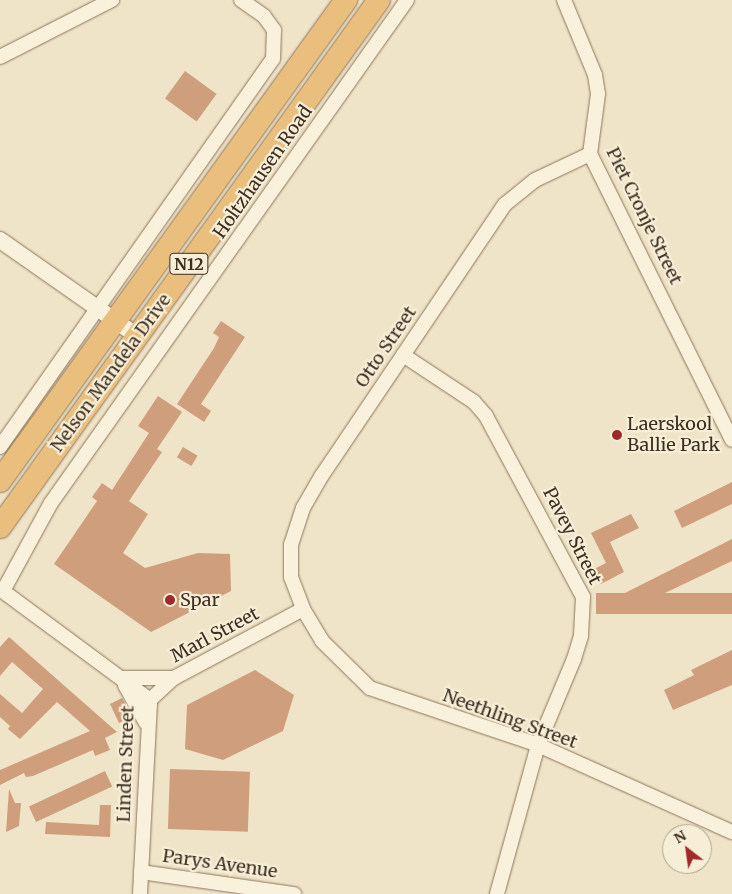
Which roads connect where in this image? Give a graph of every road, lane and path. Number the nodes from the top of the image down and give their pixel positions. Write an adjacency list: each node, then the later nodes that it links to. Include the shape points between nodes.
1 (112, 0): 7 (street)
2 (241, 0): 10 (street, via 264,16 274,30 273,59)
3 (346, 0): 11 (highway, Nelson Mandela Drive / N12)
4 (379, 0): 12 (highway, Nelson Mandela Drive / N12)
5 (407, 0): 18 (street, Holtzhausen Road, via 51,503)
6 (564, 0): 8 (street, Piet Cronje Street, via 595,75 598,94)
7 (1, 54)
8 (590, 154): 13 (street, Otto Street, via 535,180 505,204); 14 (street, Piet Cronje Street)
9 (0, 240): 10 (street)
10 (95, 308): 11 (street); 15 (street)
11 (115, 320): 12 (street); 16 (highway, Nelson Mandela Drive / N12)
12 (137, 336): 17 (highway, Nelson Mandela Drive / N12)
13 (403, 355): 19 (street, Otto Street, via 303,508 289,555 291,577); 24 (street, Pavey Street, via 474,402 486,416 583,597 581,636)
14 (732, 440)
15 (0, 447)
16 (0, 481)
17 (0, 527)
18 (2, 590): 20 (street, Linden Street)
19 (303, 609): 21 (street, Marl Street); 24 (street, Neethling Street, via 337,659 370,688)
20 (120, 678): 21 (street); 22 (street, Linden Street); 23 (street)
21 (174, 678): 22 (street, Marl Street)
22 (150, 700): 23 (street, Linden Street)
23 (147, 726): 26 (street, Linden Street)
24 (538, 745): 25 (street, Neethling Street); 29 (street, Pavey Street)
25 (732, 832)
26 (141, 872): 27 (street, Linden Street); 28 (street, Parys Avenue)
27 (140, 894)
28 (294, 894)
29 (497, 894)

